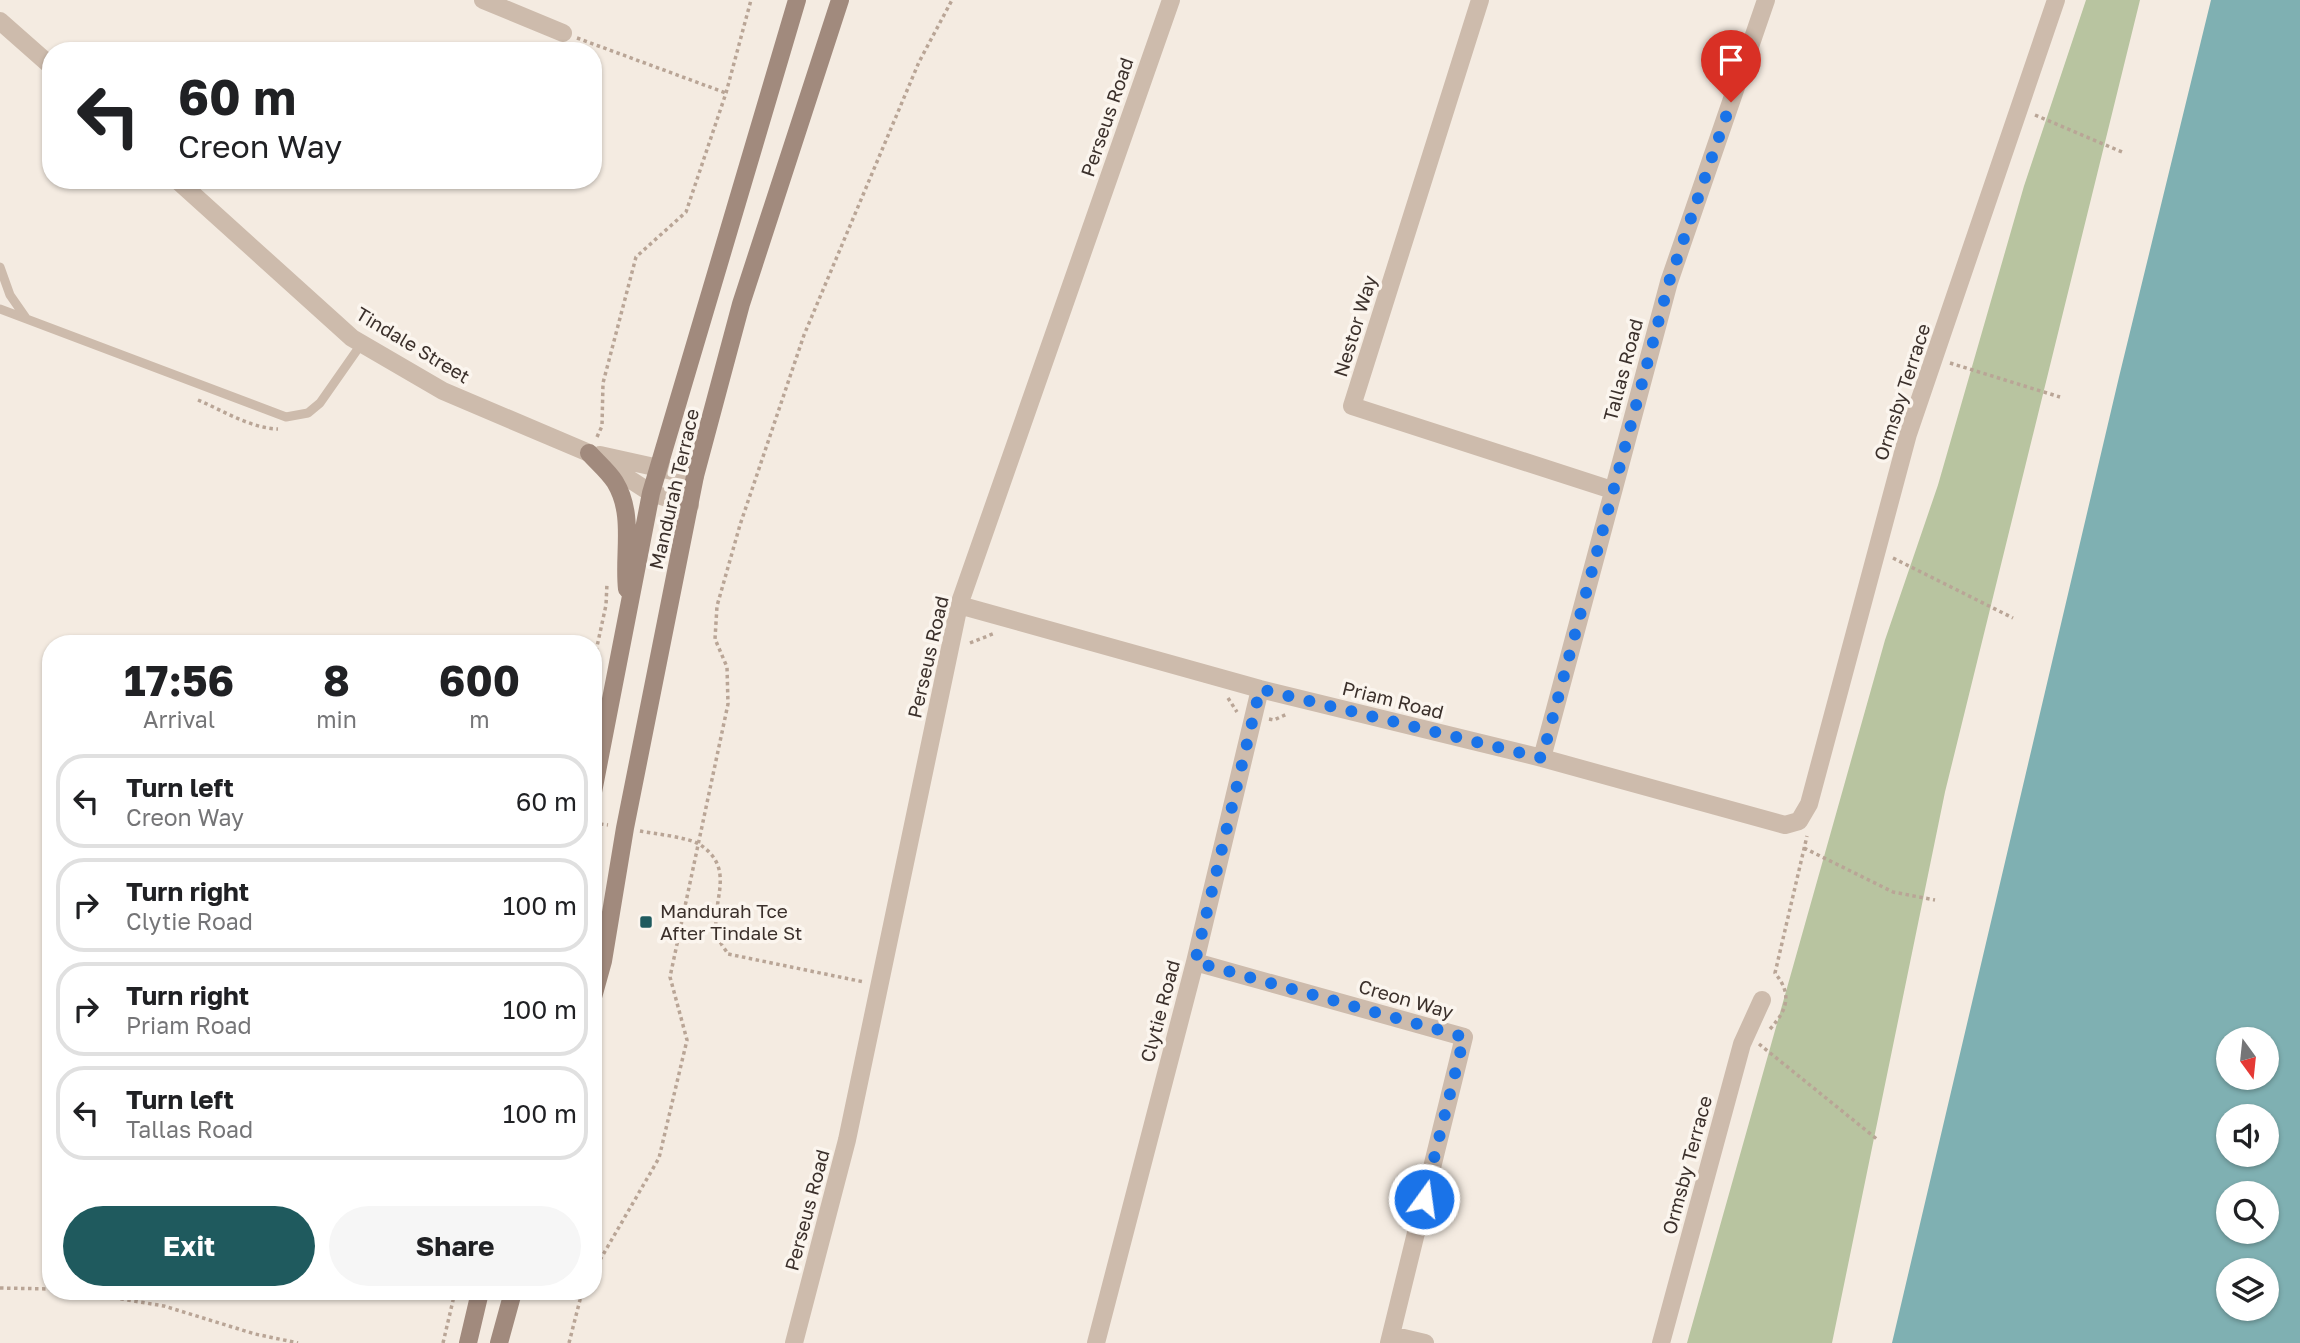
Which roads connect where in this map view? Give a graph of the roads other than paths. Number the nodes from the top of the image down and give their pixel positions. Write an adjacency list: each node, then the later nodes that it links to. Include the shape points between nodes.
1 (483, 0): 9 (street)
2 (797, 0): 17 (main road, Mandurah Terrace)
3 (840, 0): 18 (main road, Mandurah Terrace, via 741,304)
4 (1171, 0): 22 (street, Perseus Road)
5 (1480, 0): 19 (street, Nestor Way, via 1352,406)
6 (1766, 0): 19 (street, Tallas Road, via 1669,282)
7 (2056, 0): 27 (street, Ormsby Terrace, via 1908,434)
8 (0, 21): 10 (street)
9 (563, 33)
10 (42, 58)
11 (187, 189): 15 (street, Tindale Street)
12 (0, 267): 14 (lane, via 10,295)
13 (0, 309): 14 (lane)
14 (27, 320): 15 (lane, via 286,417 308,413 320,403)
15 (362, 343): 16 (street, Tindale Street, via 443,391)
16 (589, 453): 17 (street, Tindale Street); 20 (street, Tindale Street); 23 (main road, via 615,482 626,512 624,563)
17 (659, 467): 18 (street, Tindale Street); 20 (main road, Mandurah Terrace)
18 (695, 476): 21 (main road, Mandurah Terrace)
19 (1612, 490): 26 (street, Tallas Road)
20 (651, 493): 21 (street, Tindale Street); 23 (main road, Mandurah Terrace)
21 (690, 505): 29 (main road, Mandurah Terrace)
22 (959, 605): 24 (street, Priam Road); 36 (street, Perseus Road, via 847,1140)
23 (629, 606): 25 (main road, Mandurah Terrace)
24 (1260, 689): 26 (street, Priam Road); 28 (street, Clytie Road)
25 (602, 746)
26 (1542, 758): 27 (street, Priam Road, via 1785,825 1798,821)
27 (1809, 804)
28 (1195, 962): 33 (street, Creon Way, via 1464,1037); 37 (street, Clytie Road)
29 (602, 965)
30 (1762, 1000): 39 (street, Ormsby Terrace, via 1742,1044)
31 (478, 1300): 34 (main road)
32 (511, 1300): 35 (main road)
33 (1390, 1339): 38 (street)
34 (468, 1343)
35 (499, 1343)
36 (794, 1343)
37 (1096, 1343)
38 (1425, 1343)
39 (1661, 1343)

